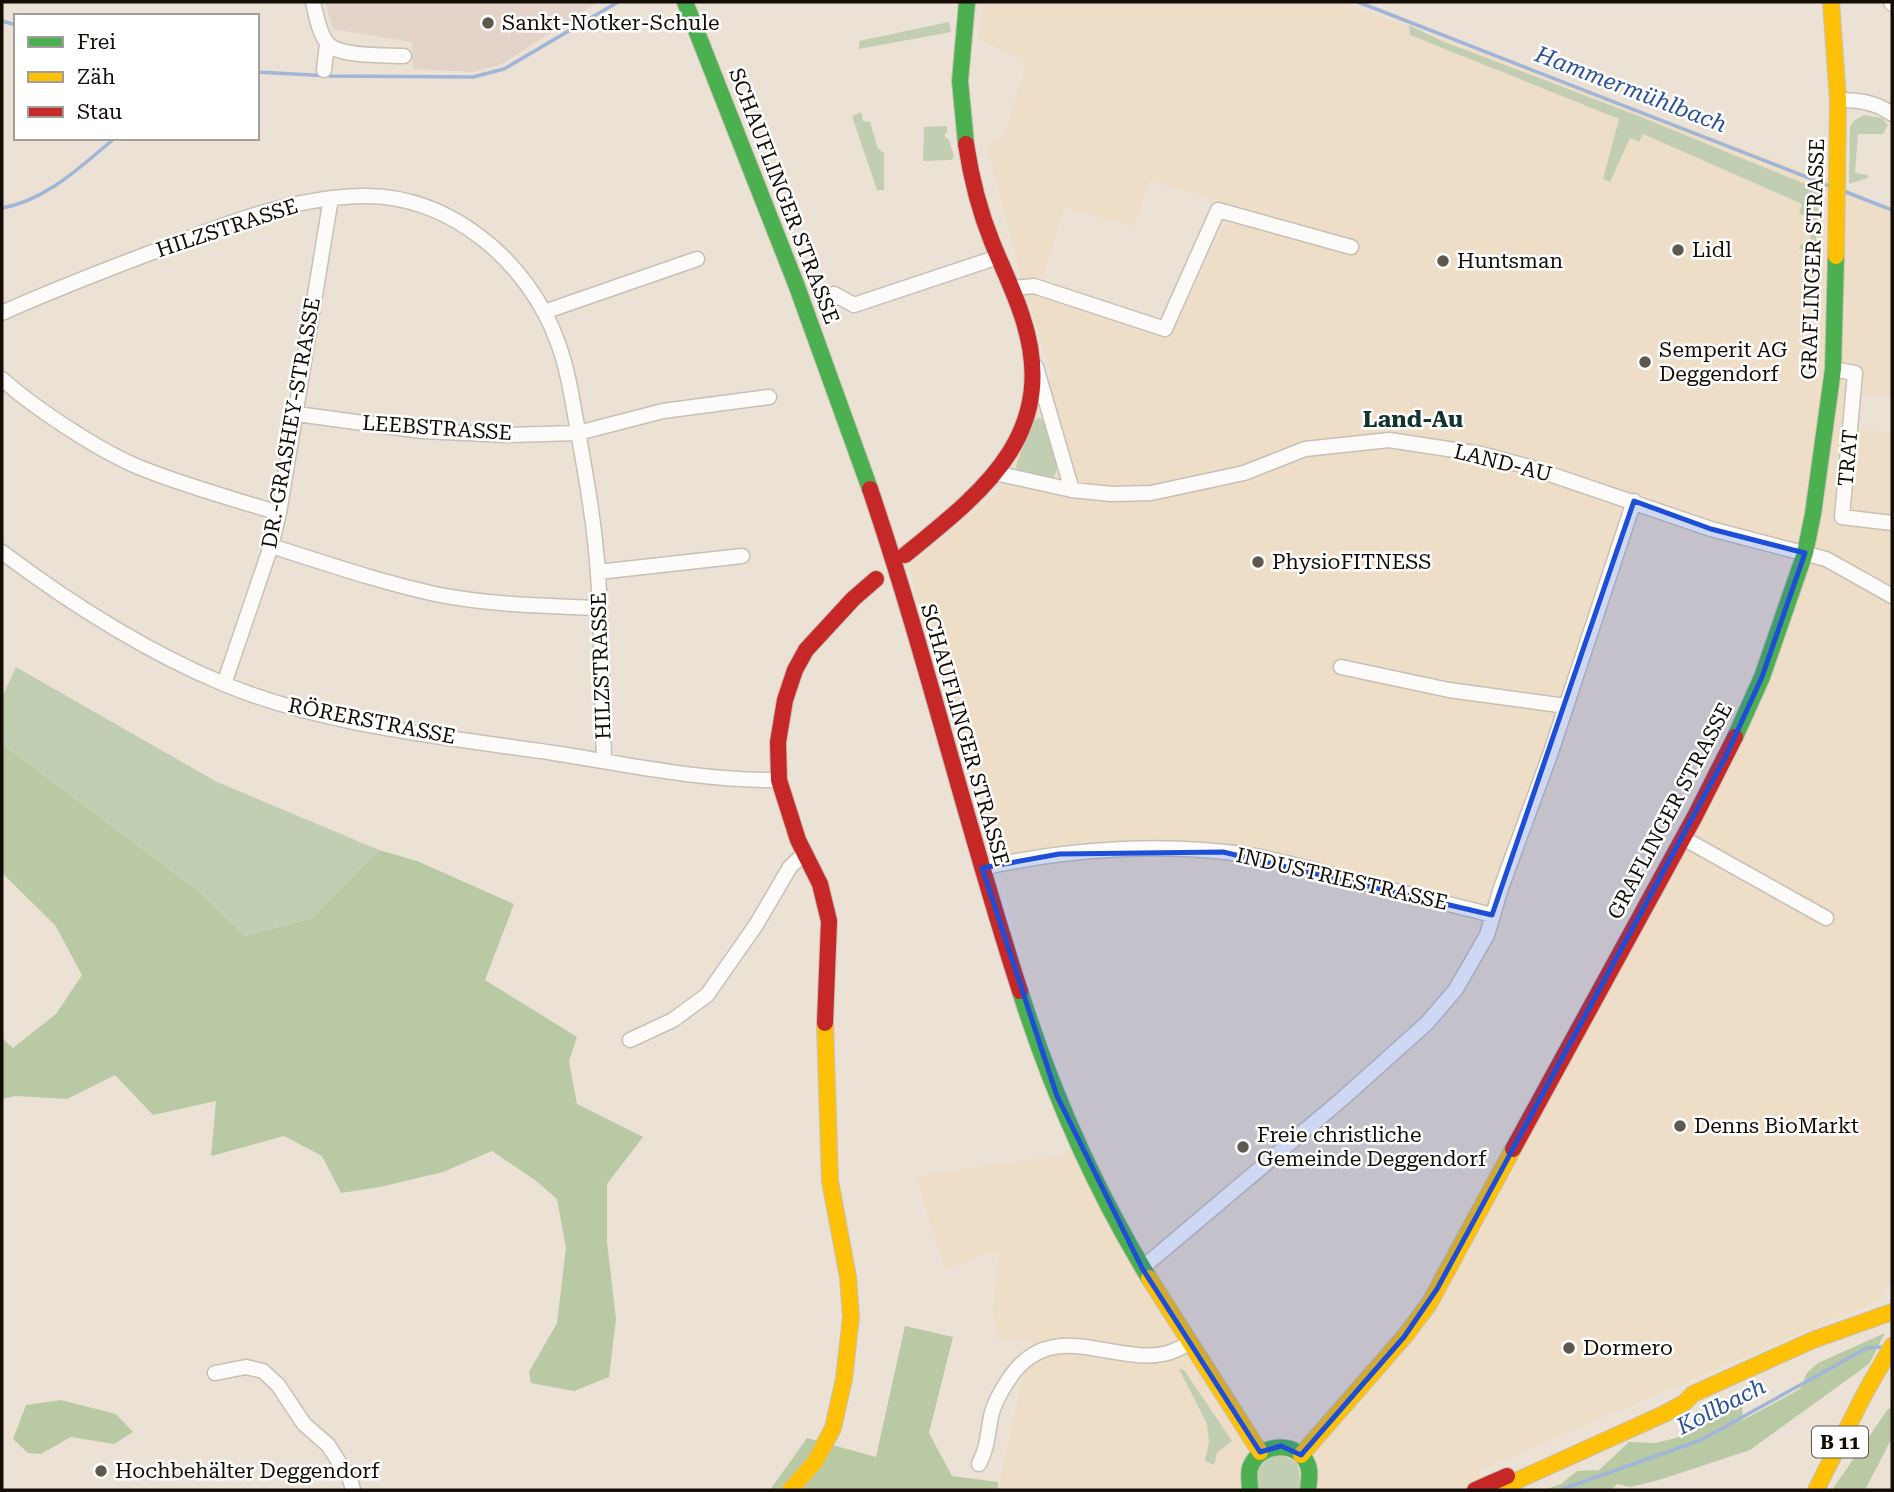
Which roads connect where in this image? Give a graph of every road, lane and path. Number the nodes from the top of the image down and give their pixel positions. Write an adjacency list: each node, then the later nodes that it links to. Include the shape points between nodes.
1 (313, 2): 5 (street)
2 (685, 2): 45 (street, SCHAUFLINGER STRASSE, via 805,304 865,476)
3 (967, 2): 12 (street, via 960,54 962,133 981,213)
4 (1831, 2): 8 (street, GRAFLINGER STRASSE)
5 (327, 44): 6 (street, via 352,53); 7 (street)
6 (404, 56)
7 (324, 70)
8 (1838, 100): 9 (street, via 1865,101); 19 (street, GRAFLINGER STRASSE)
9 (1892, 114)
10 (331, 198): 16 (street, HILZSTRASSE, via 363,195 400,200 468,226 496,249); 17 (street, HILZSTRASSE, via 266,211 203,232); 22 (street, DR.-GRASHEY-STRASSE)
11 (1351, 247): 14 (street, via 1218,210 1165,329 1034,286)
12 (998, 257): 14 (street); 15 (street, via 854,305)
13 (697, 259): 16 (street)
14 (1013, 288): 18 (street)
15 (834, 294)
16 (544, 312): 23 (street, HILZSTRASSE, via 562,356)
17 (2, 313)
18 (1034, 359): 24 (street, via 1022,430); 25 (street)
19 (1832, 369): 28 (street, TRAT, via 1855,373 1842,517); 31 (street, GRAFLINGER STRASSE)
20 (2, 379): 27 (street, via 65,425 138,467)
21 (769, 397): 23 (street, via 663,411)
22 (297, 414): 23 (street, LEEBSTRASSE, via 422,431); 27 (street, DR.-GRASHEY-STRASSE)
23 (578, 433): 34 (street, HILZSTRASSE)
24 (995, 473): 25 (street, LAND-AU); 32 (street)
25 (1072, 490): 26 (street, LAND-AU, via 1151,493 1244,473 1305,449 1389,440 1481,454)
26 (1634, 501): 31 (street, LAND-AU, via 1721,532); 40 (street)
27 (279, 513): 29 (street, DR.-GRASHEY-STRASSE)
28 (1892, 523)
29 (271, 546): 37 (street, via 436,594 528,606); 39 (street, DR.-GRASHEY-STRASSE)
30 (2, 552): 39 (street, RÖRERSTRASSE, via 103,623)
31 (1805, 552): 36 (street); 43 (street, GRAFLINGER STRASSE, via 1762,677)
32 (905, 555)
33 (743, 556): 34 (street, HILZSTRASSE)
34 (598, 572): 37 (street, HILZSTRASSE)
35 (876, 579): 42 (street, via 806,650 795,670 778,742)
36 (1892, 596)
37 (600, 608): 41 (street, HILZSTRASSE)
38 (1341, 667): 40 (street, via 1449,690)
39 (224, 684): 41 (street, RÖRERSTRASSE, via 324,715)
40 (1566, 706): 46 (street)
41 (604, 761): 42 (street, RÖRERSTRASSE)
42 (779, 780): 44 (street)
43 (1683, 838): 47 (street); 56 (street, GRAFLINGER STRASSE, via 1429,1304)
44 (805, 853): 48 (street, via 790,867 707,995 673,1020); 59 (street, via 820,884 829,921 825,1012 830,1181 848,1277 850,1317 844,1379 833,1427 814,1462)
45 (982, 868): 46 (street, INDUSTRIESTRASSE, via 1059,854 1223,852); 49 (street, SCHAUFLINGER STRASSE, via 1010,968 1057,1096)
46 (1492, 915): 49 (street, via 1487,935 1457,989 1427,1023)
47 (1826, 918)
48 (630, 1040)
49 (1142, 1268): 51 (street, SCHAUFLINGER STRASSE)
50 (1892, 1312): 54 (street, via 1813,1340)
51 (1188, 1343): 55 (street, SCHAUFLINGER STRASSE); 57 (street, via 1157,1356 1062,1344 1035,1352 1010,1377 993,1410 988,1447)
52 (1892, 1346): 64 (street, B 11)
53 (215, 1373): 58 (street, via 246,1367 263,1371 304,1424 328,1445)
54 (1693, 1394): 62 (street, via 1681,1394 1632,1414); 63 (street, via 1664,1414)
55 (1260, 1452): 56 (street, via 1281,1446); 60 (street, via 1248,1470)
56 (1301, 1455): 61 (street, via 1310,1474)
57 (979, 1464)
58 (353, 1490)
59 (790, 1490)
60 (1250, 1490)
61 (1308, 1490)
62 (1475, 1490)
63 (1496, 1490)
64 (1816, 1490)

